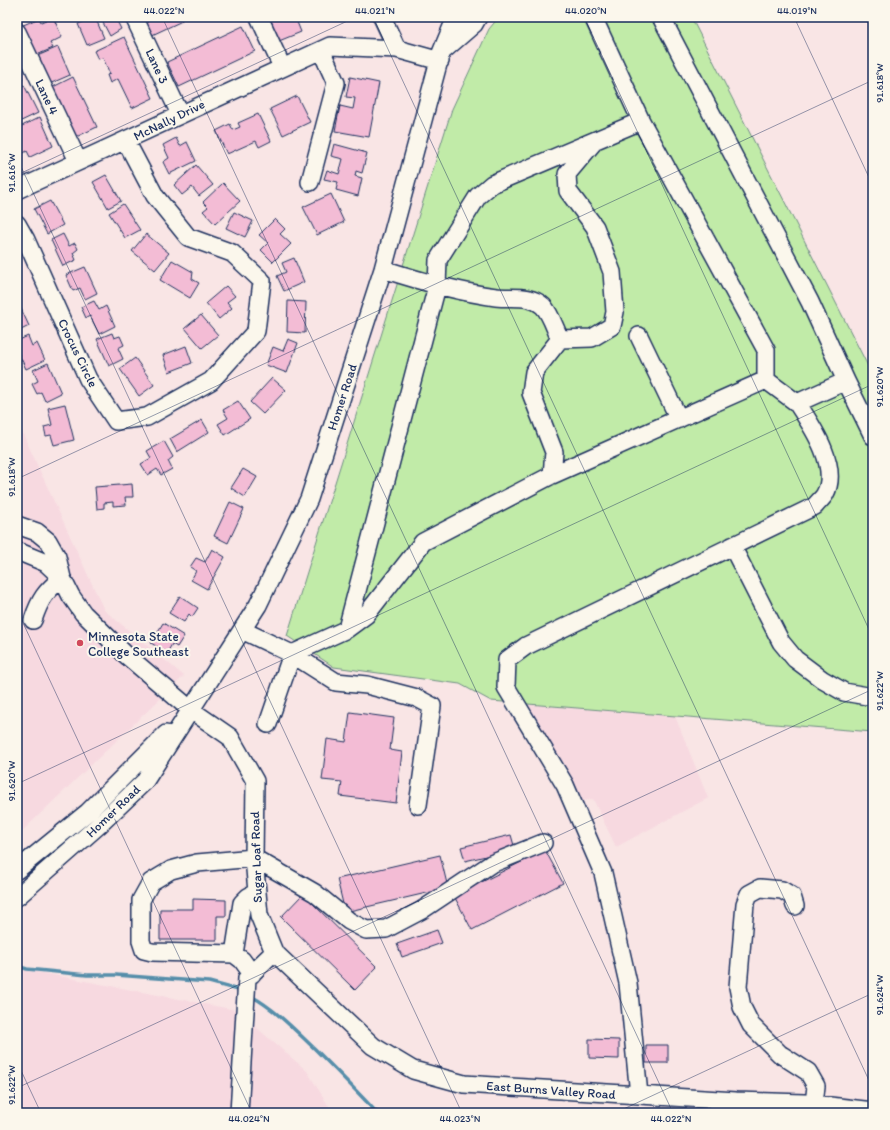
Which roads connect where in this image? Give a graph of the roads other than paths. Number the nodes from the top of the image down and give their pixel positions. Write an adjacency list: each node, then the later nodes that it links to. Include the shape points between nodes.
1 (134, 17): 14 (street, Lane 3)
2 (259, 17): 13 (street)
3 (382, 17): 11 (street)
4 (446, 17): 12 (street, Homer Road)
5 (456, 17): 12 (street, Homer Road)
6 (478, 17): 12 (street)
7 (593, 17): 15 (street)
8 (661, 17): 27 (street, via 810,302)
9 (17, 32): 18 (street, Lane 4)
10 (320, 50): 11 (street, McNally Drive, via 330,46); 13 (street, McNally Drive); 19 (street, via 336,83)
11 (397, 50): 12 (street, McNally Drive)
12 (441, 57): 22 (street, Homer Road)
13 (282, 67): 14 (street, McNally Drive)
14 (180, 114): 17 (street, McNally Drive)
15 (641, 121): 16 (street); 26 (street, via 766,350)
16 (596, 140): 23 (street, via 484,189 438,260); 25 (street, via 567,174 568,191 595,227 612,272 616,312 612,326 592,338)
17 (126, 141): 18 (street, McNally Drive); 21 (street, Crocus Circle, via 155,196 188,237 232,253 262,281 256,330 211,380 147,417 116,421 88,379)
18 (78, 161): 20 (street, McNally Drive)
19 (310, 182)
20 (17, 190)
21 (17, 224)
22 (383, 269): 23 (street); 38 (street, Homer Road, via 310,499 258,605)
23 (437, 286): 25 (street, via 498,298 530,298 543,306); 37 (street)
24 (639, 336): 29 (street)
25 (560, 339): 31 (street, via 534,372 531,393 554,452)
26 (766, 380): 28 (street); 29 (street)
27 (846, 381): 28 (street); 30 (street)
28 (797, 403): 33 (street, via 826,456 830,475 825,493 815,506)
29 (679, 418): 31 (street)
30 (873, 436)
31 (552, 475): 37 (street, via 423,542 366,615)
32 (17, 525): 35 (street, via 37,532 48,541 57,558)
33 (732, 546): 40 (street, via 780,642 795,659 844,692); 53 (street, via 526,646 507,660 506,687 565,785 603,873 628,983)
34 (17, 551): 35 (street, via 46,563)
35 (62, 578): 36 (street, via 46,591); 41 (street, Sugar Loaf Road, via 83,613 124,654)
36 (32, 620)
37 (347, 629): 39 (street)
38 (242, 630): 39 (street); 41 (street, Homer Road)
39 (292, 654): 42 (street); 43 (street, via 336,682 388,690 417,698 432,706)
40 (873, 698)
41 (191, 710): 45 (street, Sugar Loaf Road, via 230,737 255,781); 46 (street, Homer Road, via 88,812); 48 (street, Homer Road, via 144,780 99,825)
42 (268, 724)
43 (418, 805)
44 (544, 843): 45 (street, via 491,864 422,910 386,929 366,930 349,921 315,893)
45 (254, 858): 47 (street, Sugar Loaf Road); 51 (street, via 197,863 171,870 151,882 141,900 141,941 144,950)
46 (17, 870)
47 (257, 892): 50 (street, Sugar Loaf Road, via 258,915); 51 (street, via 242,903)
48 (17, 897)
49 (796, 906): 55 (street, via 792,896 782,890 760,888 749,894 745,904 738,987 742,1008 751,1025 780,1054 808,1072 816,1086)
50 (274, 952): 52 (street); 53 (street, East Burns Valley Road, via 373,1046 413,1070 464,1084)
51 (234, 954): 52 (street, via 242,960)
52 (250, 976): 57 (street, via 244,1024)
53 (639, 1096): 54 (street, East Burns Valley Road)
54 (677, 1106): 55 (street, East Burns Valley Road)
55 (806, 1107): 56 (street, East Burns Valley Road)
56 (873, 1111)
57 (239, 1113)

